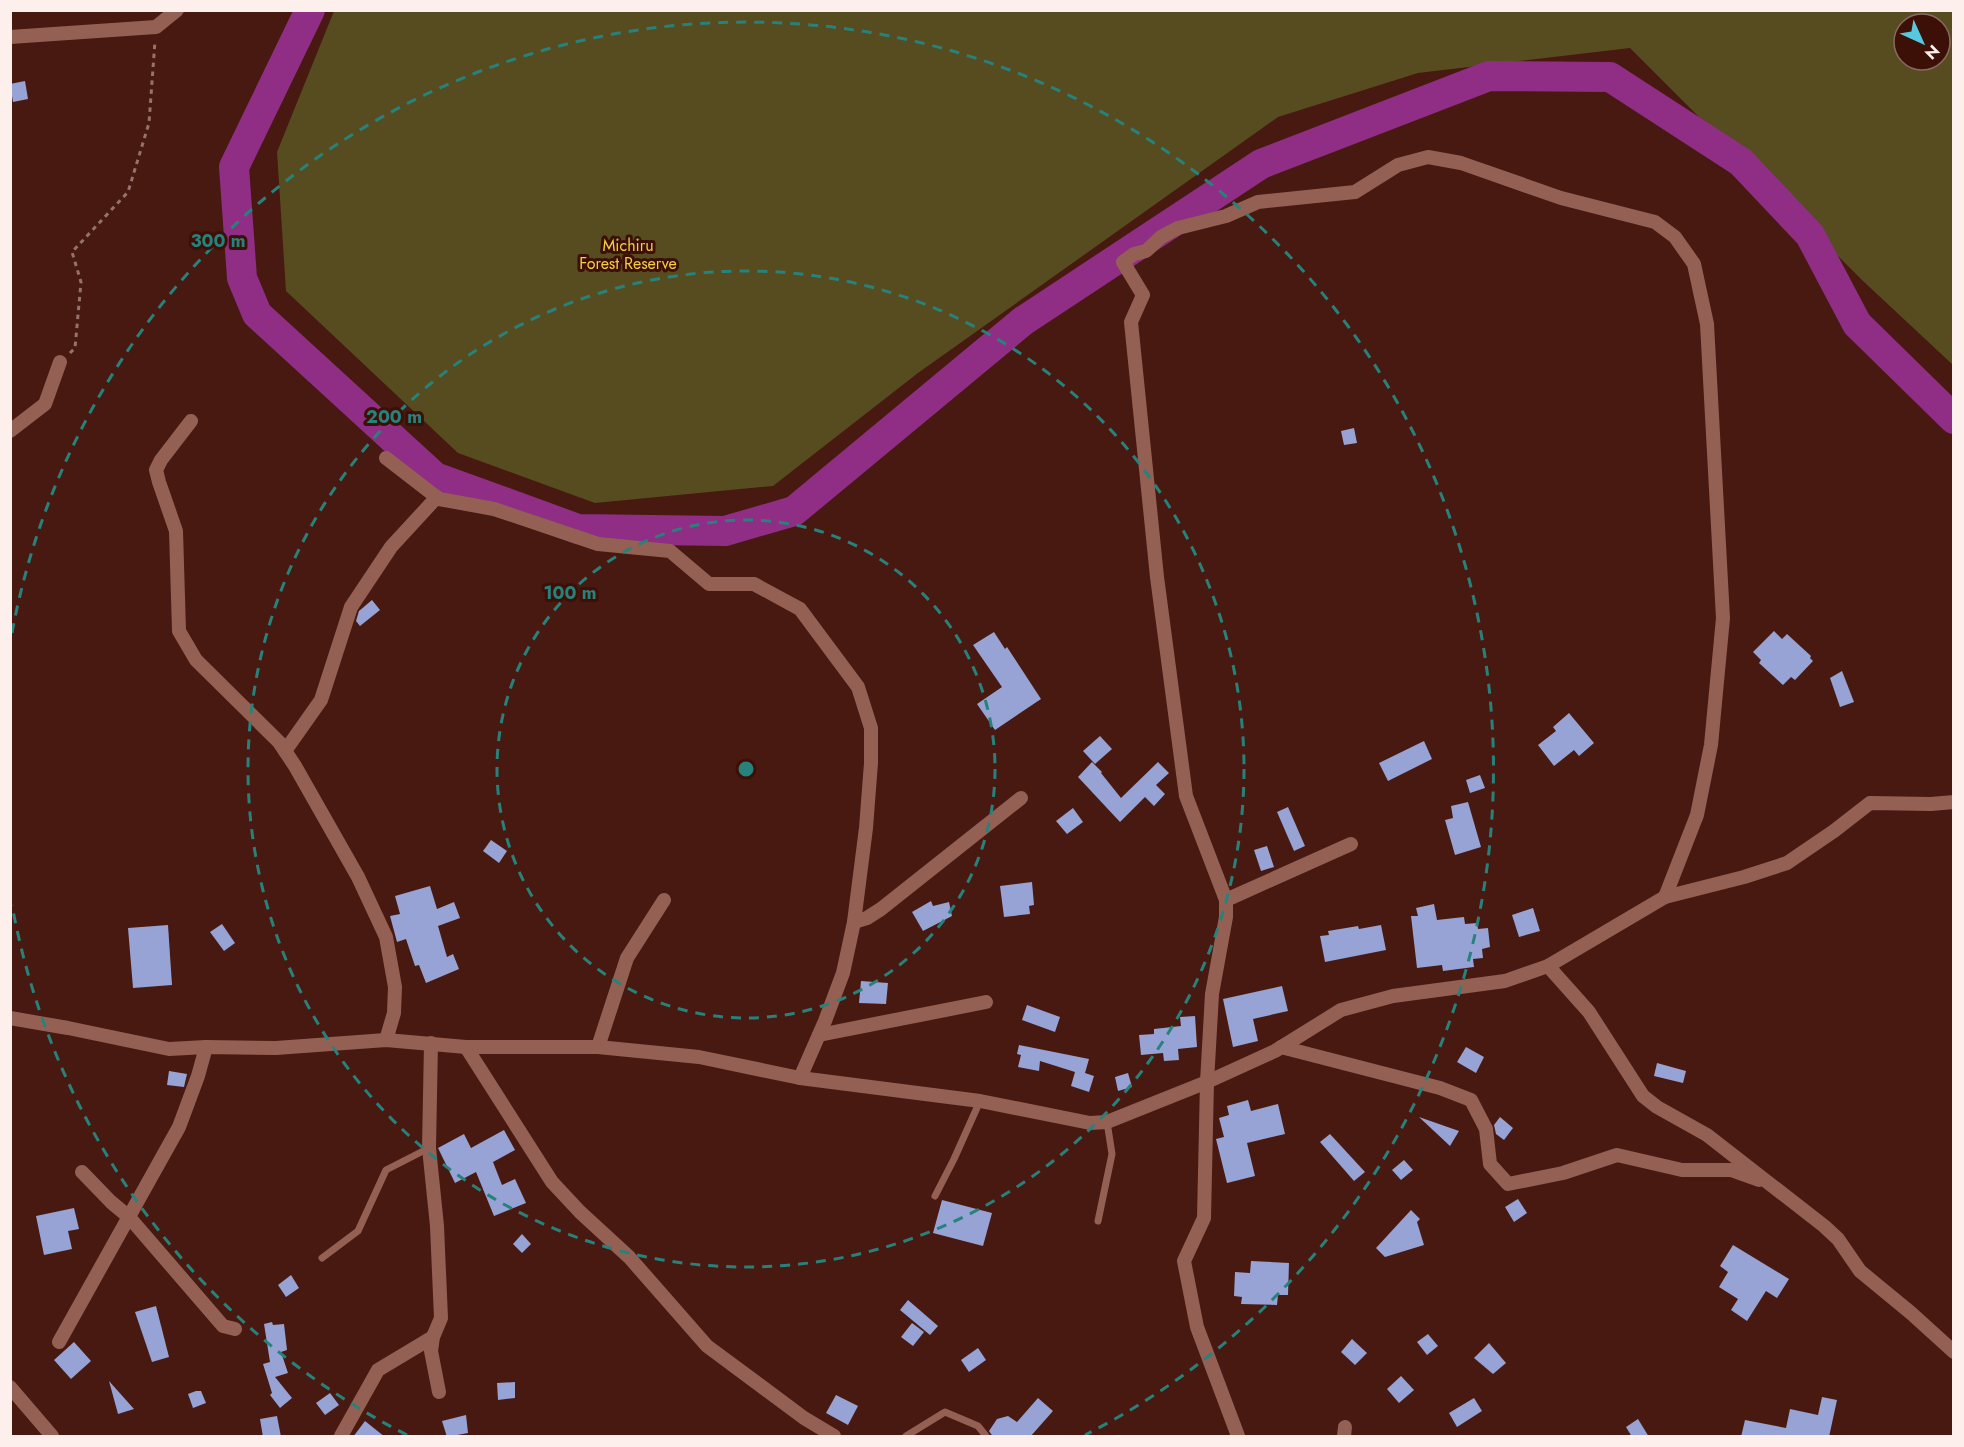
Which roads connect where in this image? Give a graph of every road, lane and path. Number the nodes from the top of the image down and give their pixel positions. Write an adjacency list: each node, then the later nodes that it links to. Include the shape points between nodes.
1 (177, 10): 2 (street)
2 (156, 27): 3 (street); 4 (path, via 149,123 128,192 72,252 81,282 75,348)
3 (10, 37)
4 (60, 362): 6 (street, via 45,404)
5 (191, 421): 9 (street, via 156,470 176,531 179,631 196,660)
6 (10, 431)
7 (386, 458): 8 (street)
8 (437, 497): 9 (street, via 391,547 351,608 321,700); 16 (street, via 494,509 598,544 670,551 709,584 754,584 800,609 858,687 870,728 866,828)
9 (285, 751): 21 (street, via 358,877 386,937 395,987 394,1013)
10 (1021, 798): 16 (street, via 881,909)
11 (1953, 802): 13 (street, via 1870,803 1787,863)
12 (1351, 844): 15 (street)
13 (1665, 897): 15 (street, via 1697,815 1711,745 1723,618 1707,324 1694,264 1675,237 1655,222 1561,198 1461,163 1428,157 1398,165 1355,192 1258,202 1226,216 1178,228 1123,262 1143,295 1131,322 1157,577 1186,796); 17 (street)
14 (664, 900): 25 (street, via 627,958)
15 (1226, 900): 28 (street, via 1212,994)
16 (854, 922): 20 (street, via 843,973)
17 (1548, 966): 26 (street, via 1505,981 1393,996 1341,1010); 33 (street, via 1589,1012 1643,1096 1707,1136)
18 (986, 1002): 20 (street)
19 (10, 1018): 23 (street, via 169,1049)
20 (819, 1035): 27 (street)
21 (386, 1040): 22 (street); 23 (street, via 276,1048)
22 (431, 1043): 24 (street); 31 (street)
23 (206, 1047): 35 (street, via 179,1127)
24 (466, 1047): 25 (street); 46 (street, via 552,1182 580,1212 629,1257 707,1346)
25 (598, 1047): 27 (street, via 699,1057)
26 (1281, 1047): 28 (street); 33 (street, via 1440,1088 1471,1100 1486,1129 1490,1164 1508,1184 1563,1173 1617,1155 1682,1170 1731,1170)
27 (800, 1078): 29 (street)
28 (1207, 1082): 30 (street); 49 (street, via 1204,1218 1184,1261 1197,1327)
29 (980, 1101): 30 (street, via 1090,1123); 34 (lane)
30 (1107, 1122): 36 (lane, via 1113,1154)
31 (429, 1148): 37 (lane, via 386,1170 358,1231); 39 (street, via 441,1318)
32 (82, 1172): 35 (street)
33 (1771, 1184): 41 (street, via 1838,1239 1860,1270)
34 (935, 1196)
35 (129, 1217): 38 (street, via 223,1326); 40 (street)
36 (1098, 1221)
37 (322, 1258)
38 (235, 1329)
39 (434, 1337): 43 (street, via 431,1351); 45 (street, via 378,1370)
40 (59, 1342)
41 (1953, 1352)
42 (10, 1387): 44 (street)
43 (439, 1392)
44 (52, 1436)
45 (341, 1437)
46 (834, 1437)
47 (906, 1437): 48 (lane, via 945,1412 978,1426)
48 (986, 1437)
49 (1238, 1437)

